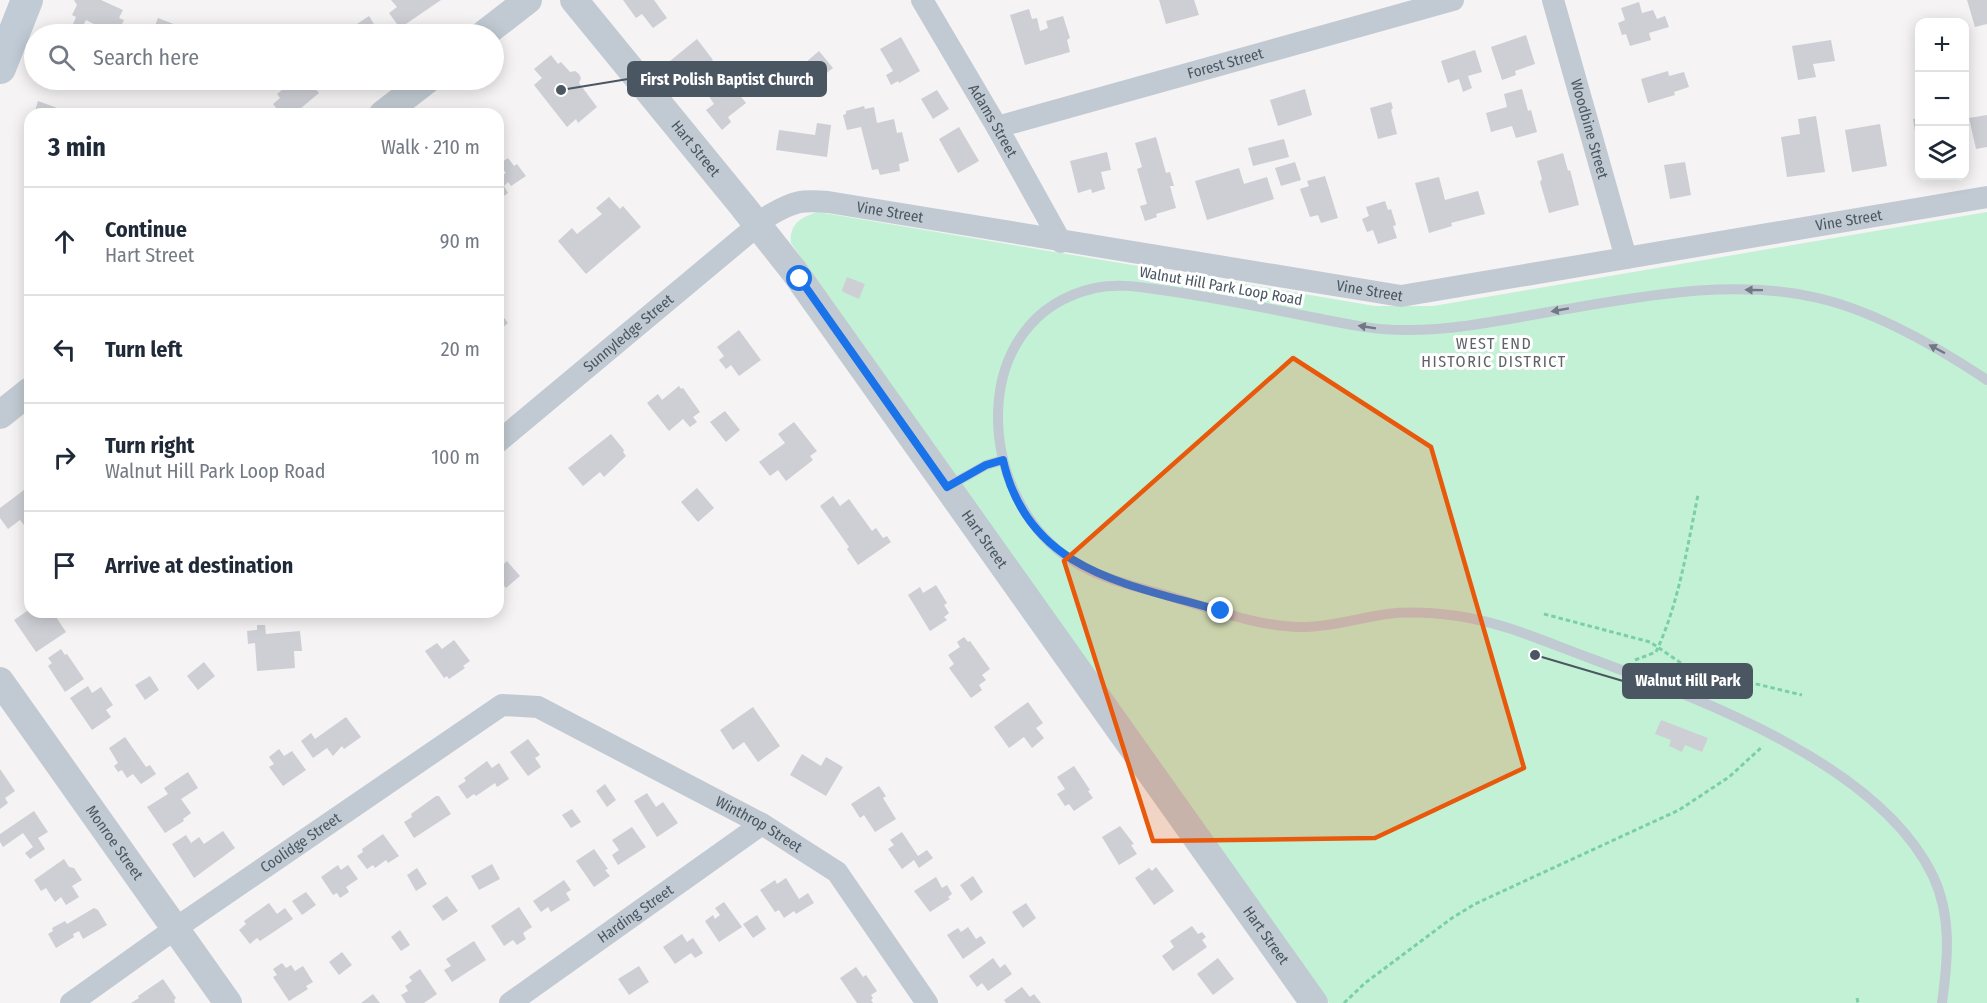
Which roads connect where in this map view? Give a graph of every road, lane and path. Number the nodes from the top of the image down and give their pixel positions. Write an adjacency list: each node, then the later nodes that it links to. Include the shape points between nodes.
1 (27, 0): 8 (main road)
2 (528, 0): 7 (street)
3 (574, 0): 13 (street, Hart Street)
4 (922, 0): 11 (street, Adams Street)
5 (1453, 0): 11 (street, Forest Street)
6 (1553, 0): 15 (street, Woodbine Street)
7 (497, 24)
8 (0, 68)
9 (414, 90): 10 (street)
10 (391, 108)
11 (997, 128): 14 (street, Adams Street)
12 (1987, 197): 15 (street, Vine Street)
13 (758, 224): 14 (street, Vine Street, via 787,205 804,200); 19 (street, Sunnyledge Street); 21 (street, Hart Street)
14 (1061, 242): 15 (street, Vine Street, via 1401,296)
15 (1626, 258)
16 (1987, 380): 20 (lane, Walnut Hill Park Loop Road, one-way to 20, via 1945,353 1883,322 1829,300 1787,292 1673,294 1467,326 1407,330 1369,328 1201,296 1115,285 1085,291 1055,304 1038,316 1021,337 1008,363 999,396)
17 (24, 396): 18 (street)
18 (0, 415)
19 (504, 437)
20 (1003, 460): 21 (lane); 25 (lane, Walnut Hill Park Loop Road, via 1021,507 1048,541 1075,563 1118,581 1287,627 1335,625 1396,614 1460,616 1508,628)
21 (947, 487): 37 (street, Hart Street)
22 (1698, 495): 24 (path, via 1668,626)
23 (1544, 614): 24 (path, via 1639,638)
24 (1658, 647): 25 (path, via 1656,652); 27 (path, via 1690,668)
25 (1617, 669): 29 (lane, Walnut Hill Park Loop Road)
26 (0, 681): 31 (street, Monroe Street)
27 (1802, 695)
28 (537, 706): 30 (street, Winthrop Street); 31 (street, Coolidge Street, via 502,705)
29 (1771, 735): 38 (path, via 1751,759 1702,797 1475,904 1393,961); 40 (lane, Walnut Hill Park Loop Road, via 1852,785 1891,820 1922,856 1939,890 1946,918 1947,963)
30 (762, 824): 35 (street, Harding Street); 36 (street, Winthrop Street, via 837,872)
31 (176, 928): 33 (street, Coolidge Street); 34 (street, Monroe Street)
32 (1857, 998): 39 (path)
33 (71, 1003)
34 (228, 1003)
35 (510, 1003)
36 (927, 1003)
37 (1314, 1003)
38 (1344, 1003)
39 (1858, 1003)
40 (1942, 1003)

